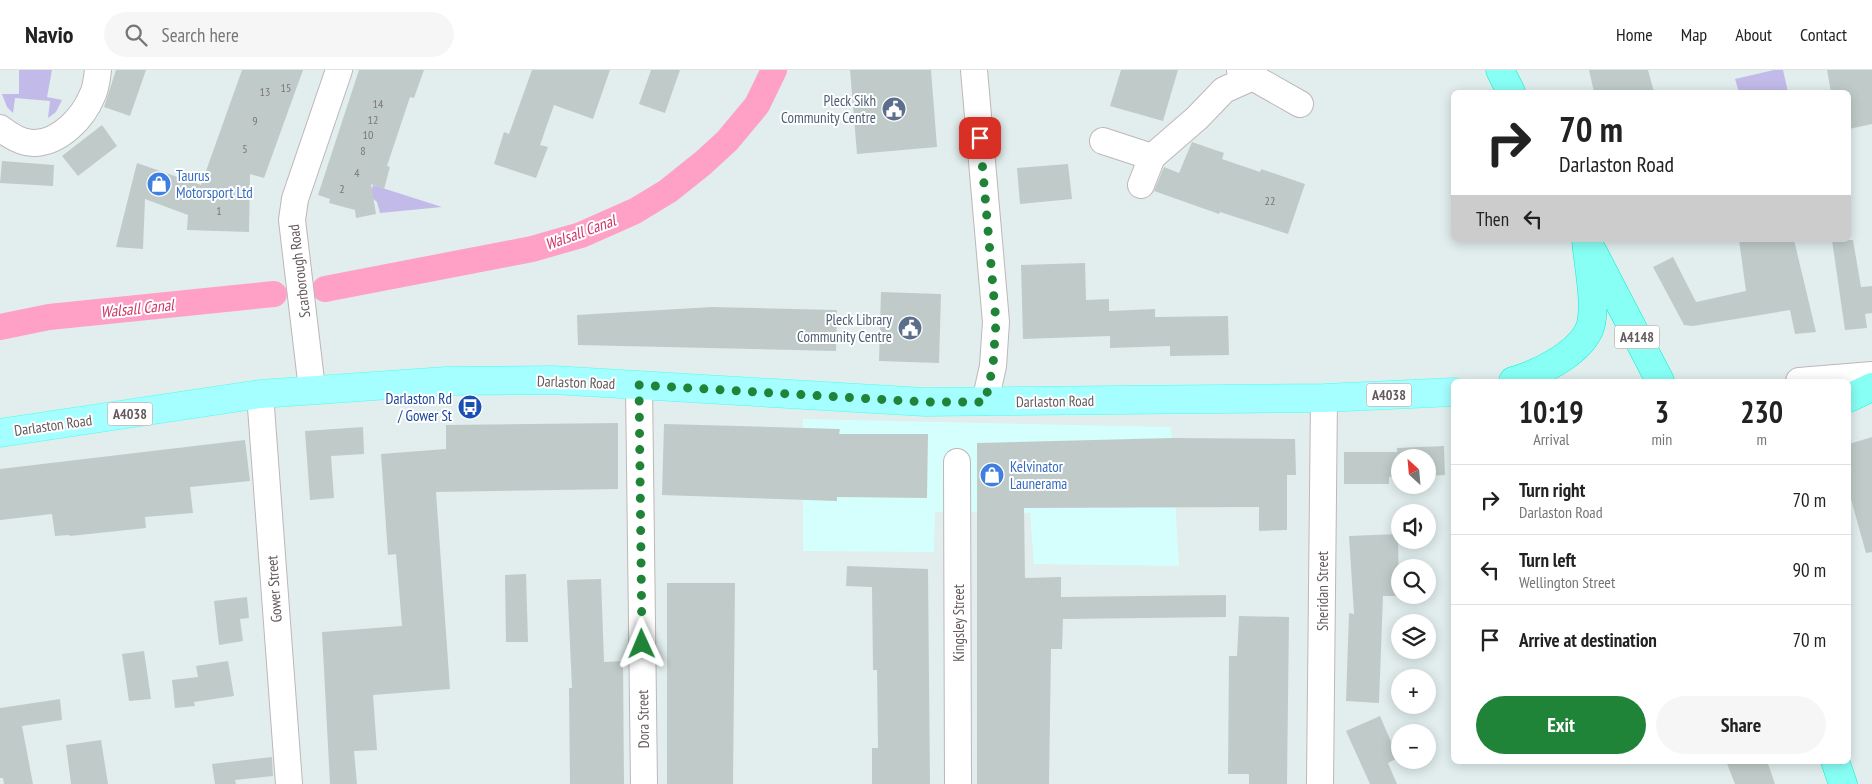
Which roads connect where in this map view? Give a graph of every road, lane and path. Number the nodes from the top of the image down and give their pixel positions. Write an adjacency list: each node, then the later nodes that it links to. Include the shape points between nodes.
1 (98, 70): 8 (street, via 93,96 78,119 60,136 34,143 15,138)
2 (340, 70): 20 (street, Scarborough Road, via 295,200 293,232)
3 (974, 70): 25 (street, via 996,322 993,366)
4 (1500, 70): 6 (highway)
5 (1246, 74): 7 (street); 10 (street, via 1224,90)
6 (1510, 90)
7 (1300, 104)
8 (0, 128)
9 (1103, 141): 10 (street)
10 (1152, 157): 11 (street)
11 (1141, 185)
12 (1587, 242): 15 (highway, via 1590,327 1582,340 1554,364)
13 (1588, 242): 16 (highway, A4148)
14 (1872, 374): 17 (street)
15 (1518, 379)
16 (1659, 379)
17 (1820, 379)
18 (639, 385): 20 (main road, Darlaston Road / A4038, via 552,380 446,381); 25 (main road, Darlaston Road / A4038, via 925,402); 30 (street, Dora Street)
19 (1872, 387): 23 (highway)
20 (312, 389): 22 (main road, Darlaston Road / A4038)
21 (1451, 392): 24 (main road, Darlaston Road / A4038)
22 (260, 394): 26 (main road, Darlaston Road / A4038); 29 (street, Gower Street)
23 (1851, 397)
24 (1324, 398): 25 (main road, Darlaston Road / A4038); 32 (street, Sheridan Street)
25 (985, 402)
26 (0, 433)
27 (958, 462): 31 (street, Kingsley Street)
28 (1836, 764): 33 (highway)
29 (289, 784)
30 (644, 784)
31 (958, 784)
32 (1320, 784)
33 (1843, 784)

